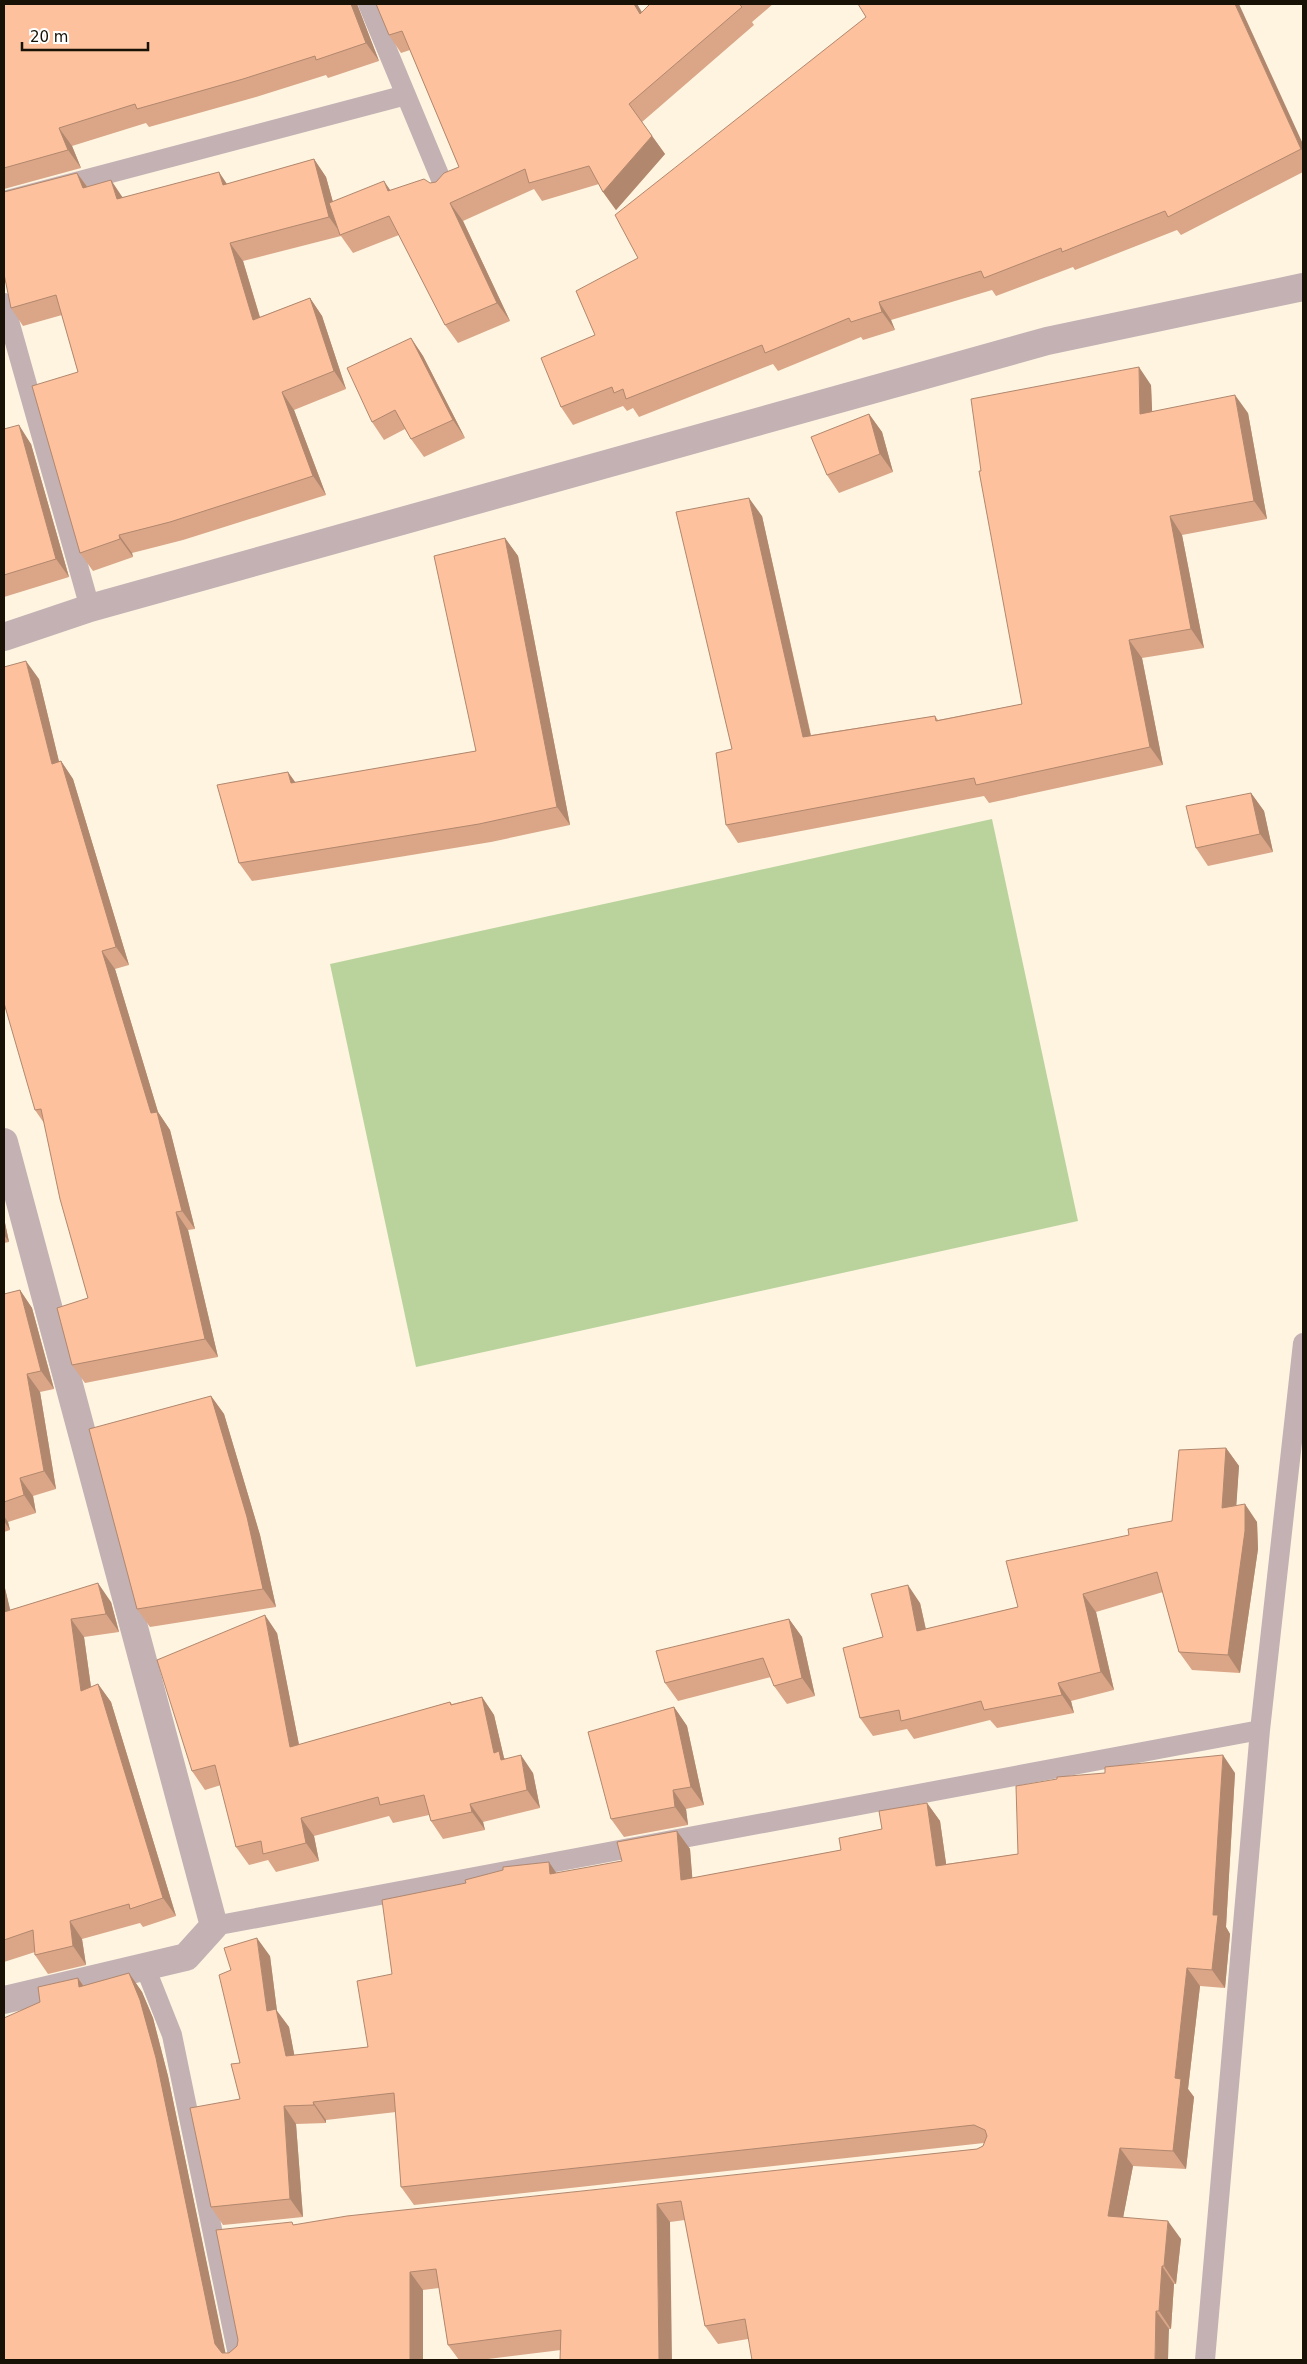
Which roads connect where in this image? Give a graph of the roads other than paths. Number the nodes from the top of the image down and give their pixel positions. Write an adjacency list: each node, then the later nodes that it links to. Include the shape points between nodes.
1 (368, 4): 2 (lane)
2 (406, 95): 3 (lane); 4 (lane)
3 (445, 188)
4 (4, 201)
5 (1303, 287): 7 (street, via 1047,341)
6 (4, 303): 7 (lane)
7 (90, 608): 8 (street)
8 (4, 636)
9 (5, 1156): 12 (street)
10 (1303, 1344): 11 (lane)
11 (1260, 1730): 12 (lane); 16 (lane)
12 (214, 1926): 13 (street, via 186,1957)
13 (145, 1967): 14 (street); 15 (lane, via 172,2035 225,2237)
14 (4, 2000)
15 (239, 2360)
16 (1206, 2360)

